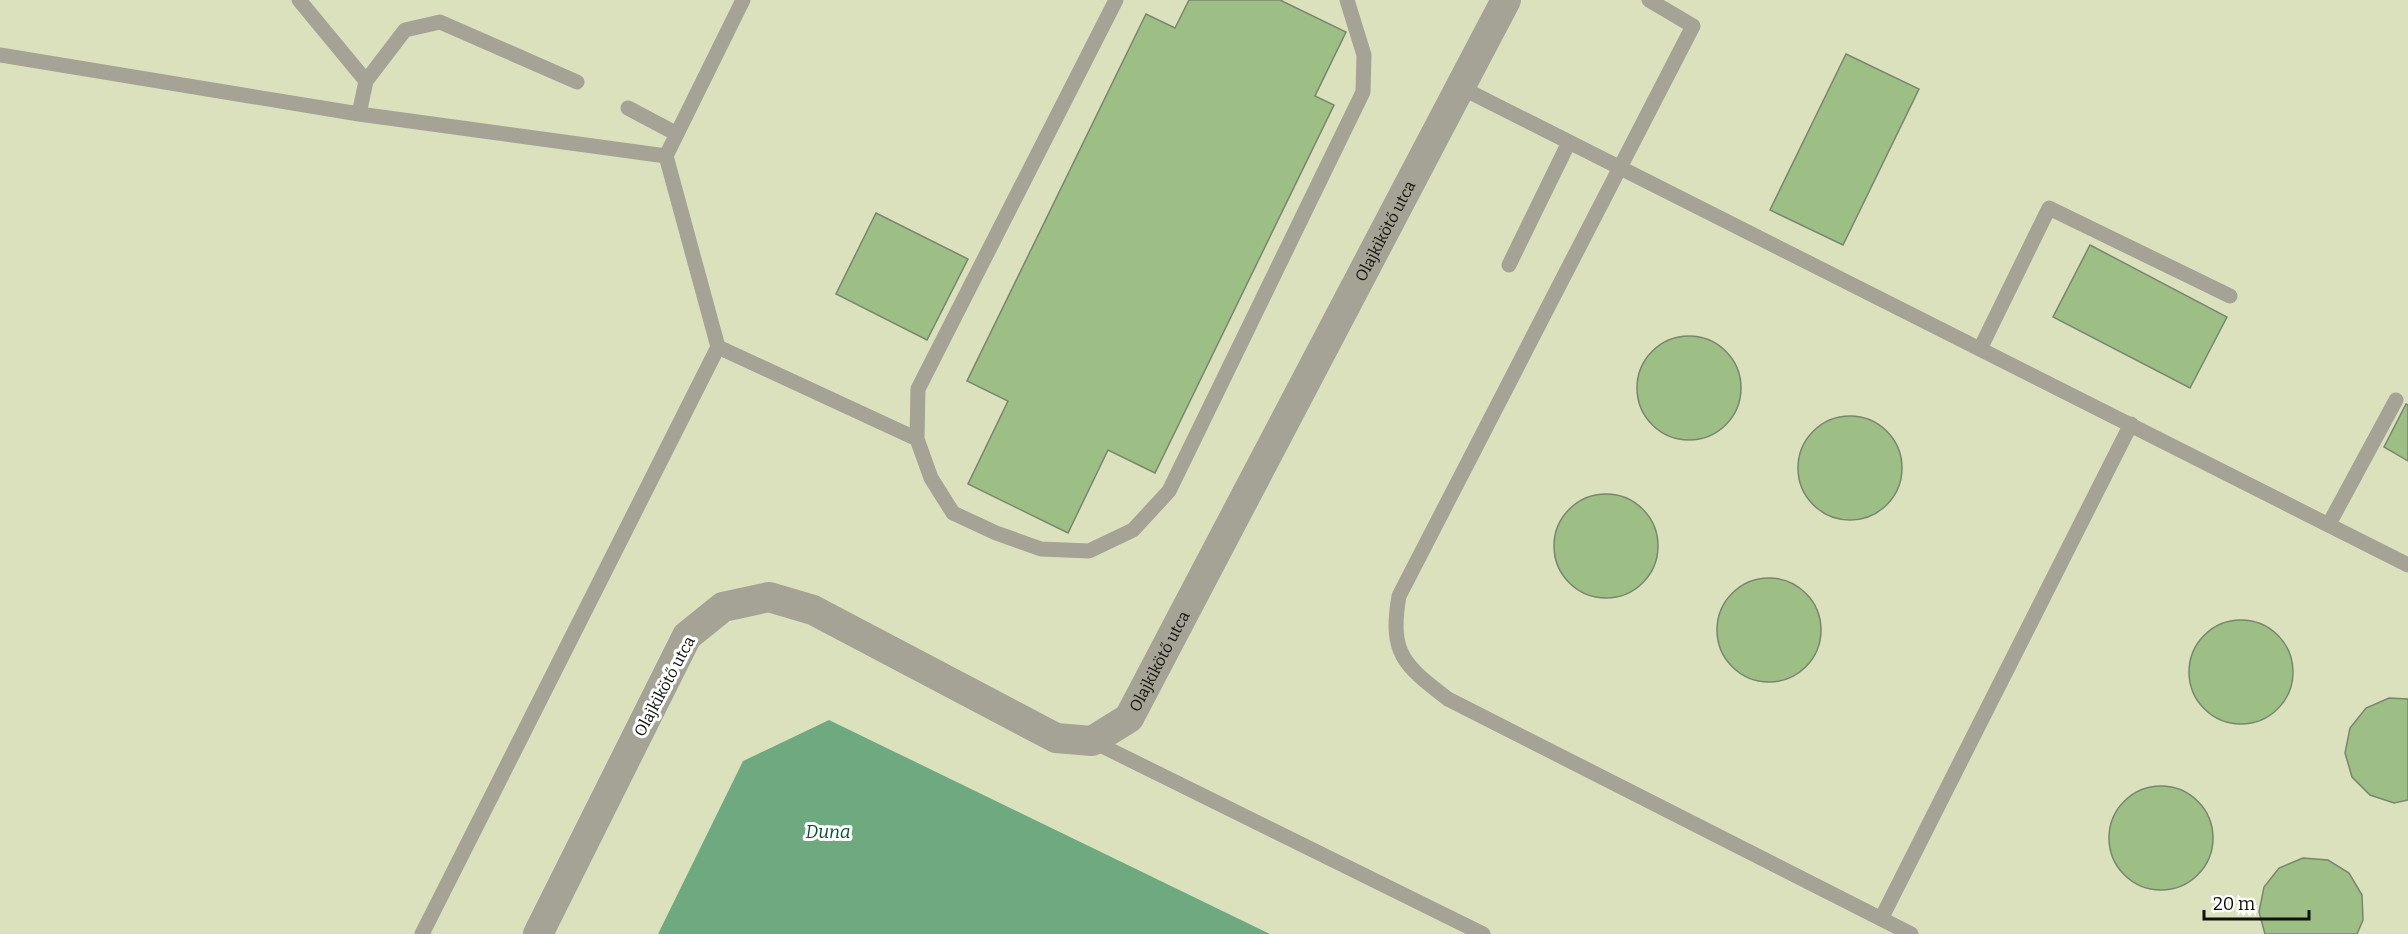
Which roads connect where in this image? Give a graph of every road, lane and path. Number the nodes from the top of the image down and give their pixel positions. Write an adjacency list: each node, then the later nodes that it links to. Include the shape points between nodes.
1 (299, 0): 8 (lane)
2 (743, 0): 13 (lane)
3 (1116, 0): 23 (lane, via 918,389)
4 (1347, 0): 23 (lane, via 1364,55 1363,92 1169,491 1133,530 1089,551 1041,549 996,533 954,513 931,478)
5 (1506, 0): 10 (street, Olajkikötő utca)
6 (1649, 0): 16 (lane, via 1693,26)
7 (0, 55): 12 (lane)
8 (366, 81): 9 (lane, via 405,30 440,22); 12 (lane)
9 (577, 82)
10 (1460, 87): 14 (lane); 26 (street, Olajkikötő utca, via 1129,718)
11 (628, 108): 13 (lane)
12 (359, 114): 15 (lane)
13 (677, 134): 15 (lane)
14 (1569, 142): 16 (lane); 17 (lane)
15 (666, 156): 19 (lane)
16 (1620, 168): 20 (lane); 27 (lane, via 1399,596 1394,624 1399,651 1414,673 1448,699)
17 (1509, 265)
18 (2230, 296): 20 (lane, via 2049,208)
19 (718, 347): 23 (lane); 28 (lane)
20 (1980, 349): 22 (lane)
21 (2396, 400): 24 (lane)
22 (2131, 424): 24 (lane); 27 (lane)
23 (917, 438)
24 (2329, 524): 25 (lane)
25 (2408, 565)
26 (1092, 741): 29 (street, Olajkikötő utca, via 1056,738 813,610 769,597 723,607 687,636); 30 (lane)
27 (1881, 919): 31 (lane)
28 (422, 934)
29 (538, 934)
30 (1483, 934)
31 (1911, 934)

